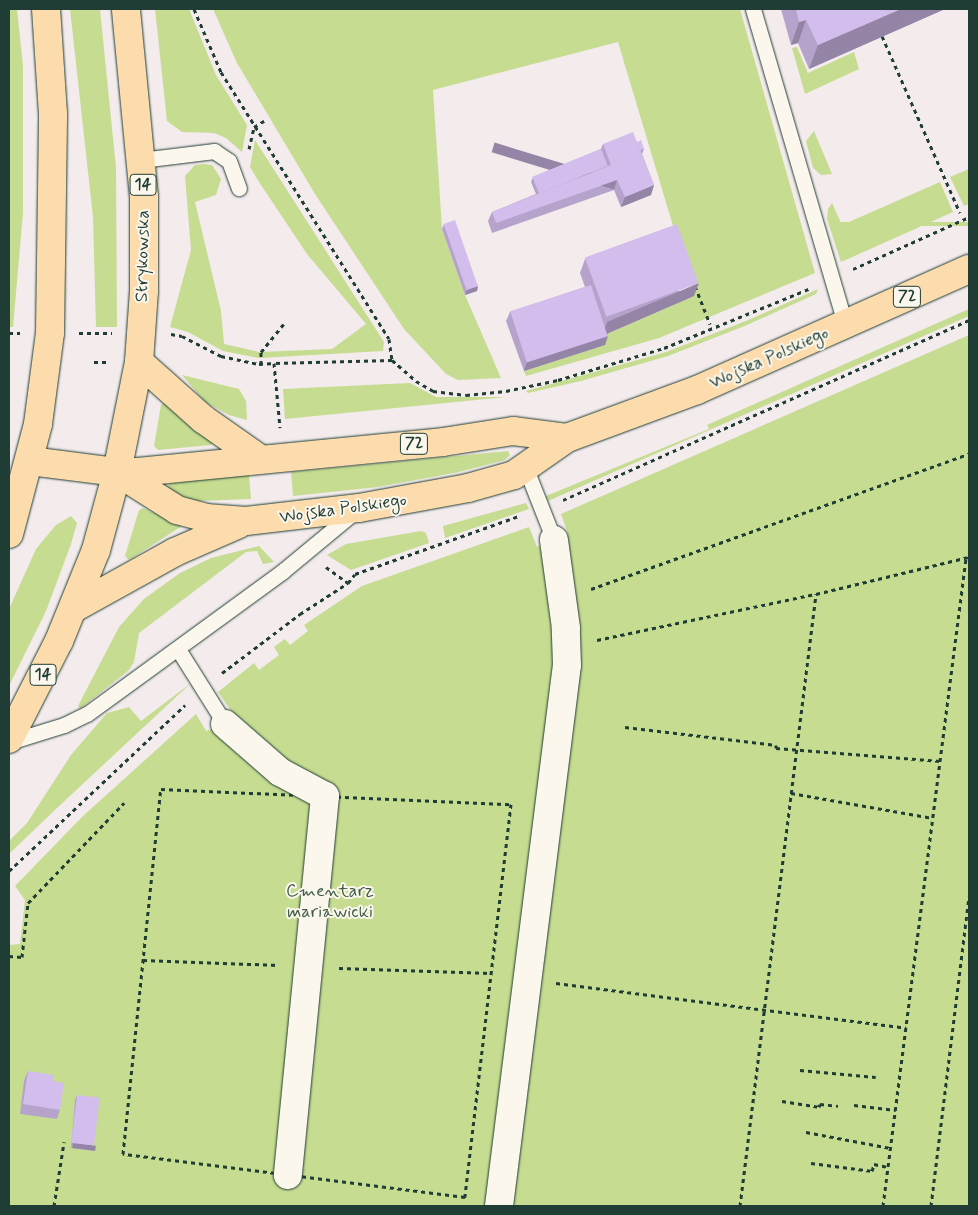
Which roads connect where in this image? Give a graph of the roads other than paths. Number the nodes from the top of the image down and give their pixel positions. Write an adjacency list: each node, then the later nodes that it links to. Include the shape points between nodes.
1 (46, 9): 11 (main road, via 53,114 53,275 47,361)
2 (126, 9): 4 (main road, Strykowska / 14)
3 (754, 9): 7 (lane)
4 (141, 160): 5 (lane, via 214,151 229,161); 8 (main road, Strykowska / 14, via 145,248)
5 (240, 188)
6 (969, 269): 7 (main road, Wojska Polskiego / 72)
7 (845, 324): 9 (main road, Wojska Polskiego / 72, via 652,408)
8 (126, 362): 10 (main road); 13 (main road, Strykowska / 14)
9 (566, 438): 10 (main road, Wojska Polskiego / 72, via 513,431 443,442); 12 (main road, Wojska Polskiego / 72)
10 (260, 458): 13 (main road, Wojska Polskiego)
11 (30, 461): 13 (main road, Wojska Polskiego); 16 (main road)
12 (526, 469): 14 (main road, Wojska Polskiego / 72, via 468,488); 17 (lane)
13 (117, 472): 15 (main road, Wojska Polskiego / 72, via 177,510 206,518); 18 (main road, 14, via 96,550)
14 (359, 508): 15 (main road, Wojska Polskiego / 72); 19 (lane, via 283,571)
15 (246, 521): 18 (main road, 72, via 175,552)
16 (9, 534)
17 (554, 540): 23 (street, via 568,646)
18 (74, 608): 21 (main road, 14)
19 (178, 649): 20 (lane); 21 (lane, via 82,717)
20 (225, 724): 22 (street, via 280,772 325,796)
21 (9, 740)
22 (288, 1174)
23 (499, 1206)

